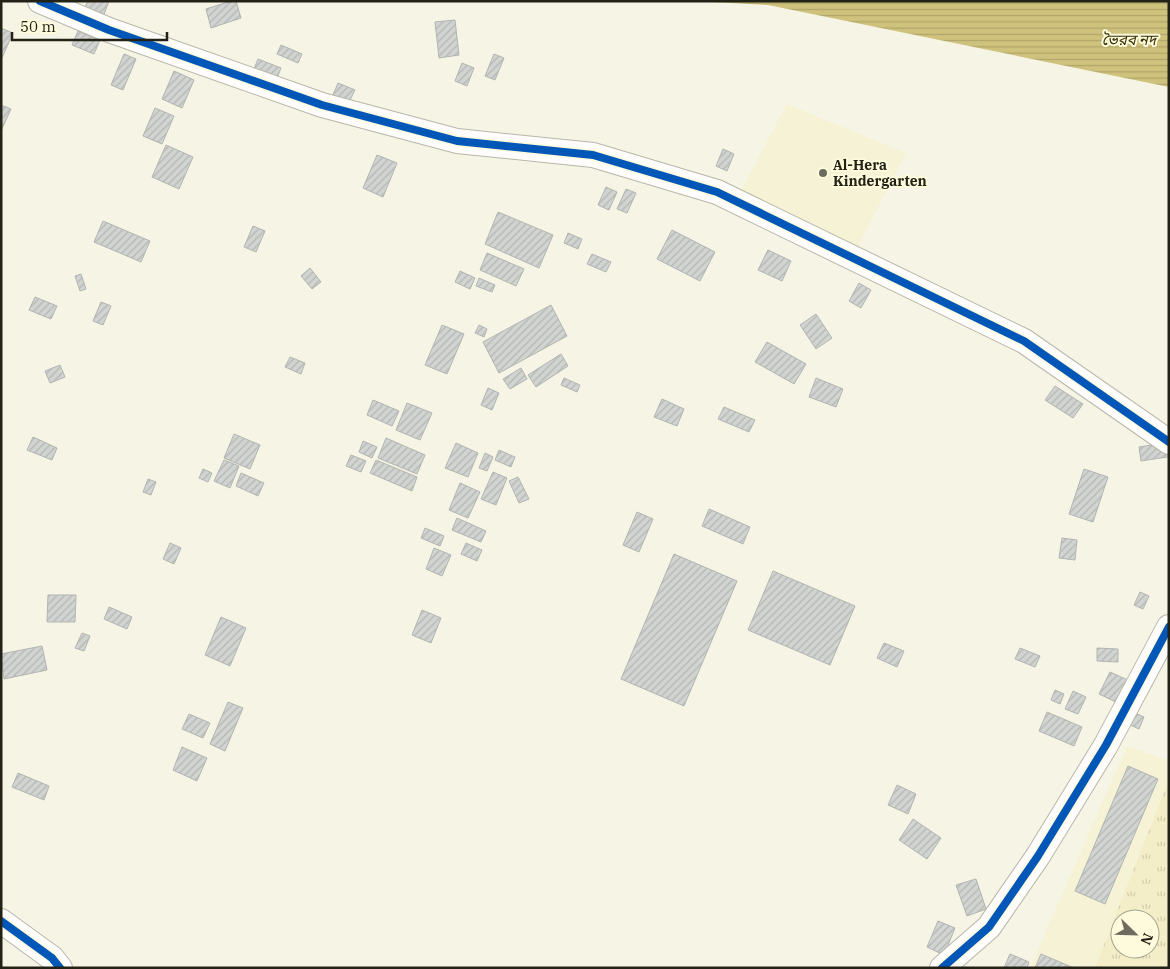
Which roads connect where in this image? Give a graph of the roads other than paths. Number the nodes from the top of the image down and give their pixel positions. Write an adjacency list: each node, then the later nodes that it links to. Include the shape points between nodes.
1 (40, 1): 2 (street, via 109,30 322,105 458,141 592,156 717,192 1024,341)
2 (1169, 442)
3 (1169, 628): 6 (street, via 1106,745 1038,856 989,927)
4 (1, 921): 5 (street, via 52,958)
5 (60, 968)
6 (942, 968)

